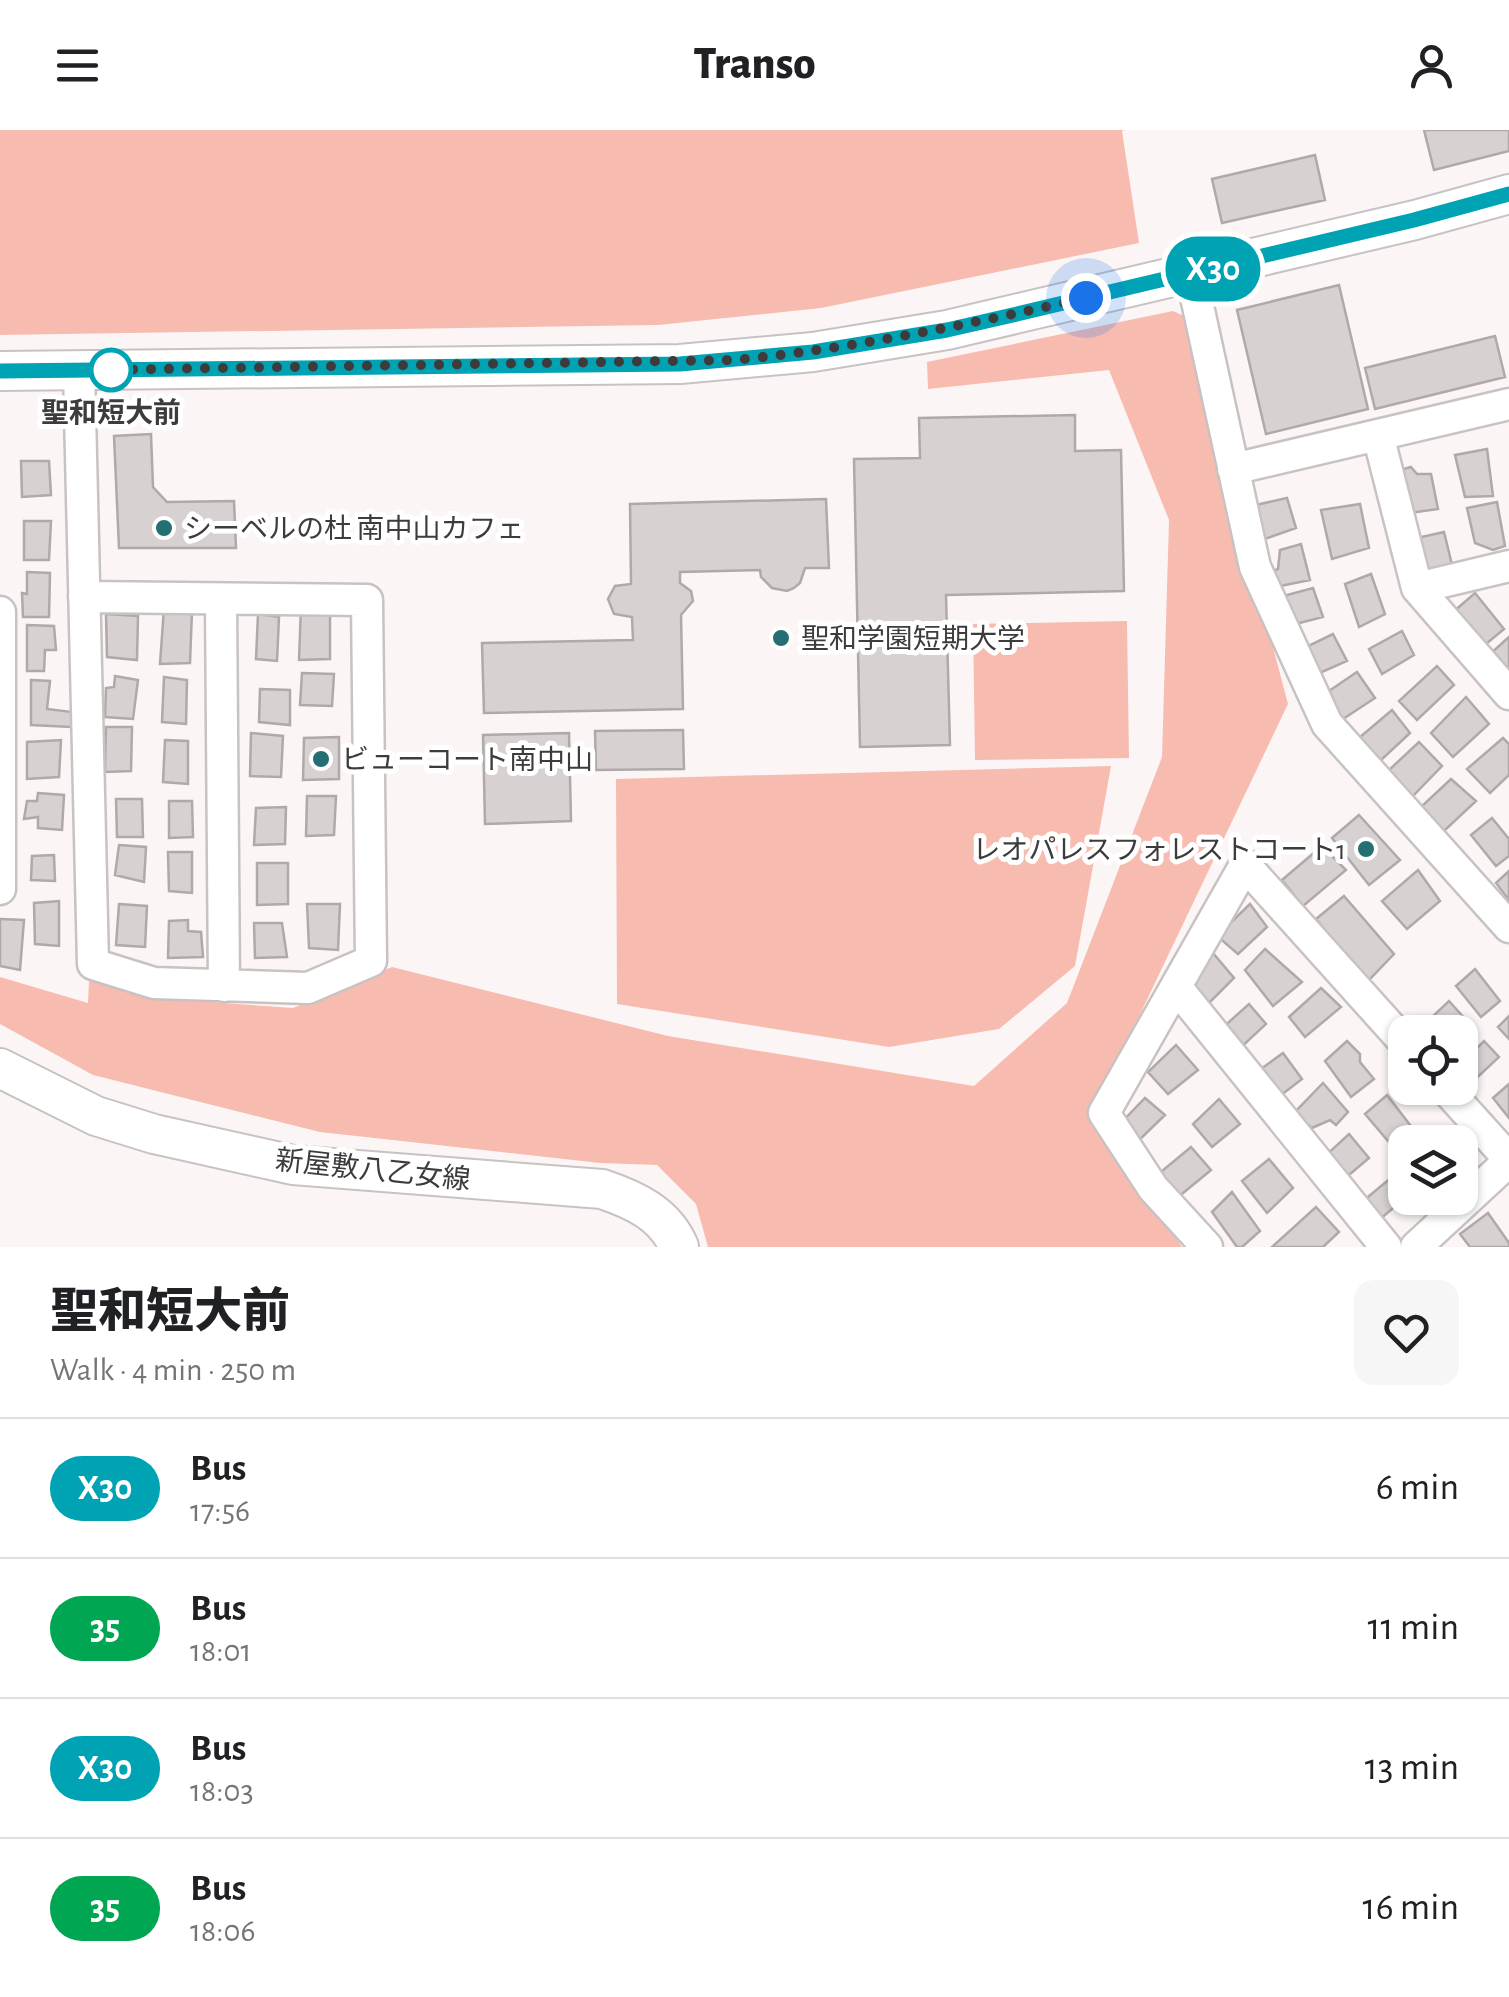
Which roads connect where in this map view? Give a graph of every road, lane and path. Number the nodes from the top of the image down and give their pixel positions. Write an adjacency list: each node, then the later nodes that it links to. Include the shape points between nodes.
1 (1509, 194): 2 (street)
2 (1191, 274): 3 (street, via 947,330 736,360); 7 (street)
3 (79, 370): 4 (street); 10 (street)
4 (0, 371)
5 (1509, 404): 6 (street)
6 (1378, 435): 7 (street); 9 (street)
7 (1233, 469): 16 (street, via 1256,567 1327,724)
8 (1509, 566): 9 (street)
9 (1418, 588): 13 (street)
10 (84, 597): 11 (street); 17 (street, via 94,964 154,983)
11 (221, 600): 17 (street); 17 (street, via 366,600 371,961 308,988)
12 (0, 612): 14 (street)
13 (1509, 694)
14 (0, 753): 15 (street)
15 (0, 889)
16 (1509, 927)
17 (224, 986)
18 (1177, 988): 19 (street, via 1245,865); 24 (street, via 1104,1113 1153,1188); 25 (street)
19 (1388, 1024)
20 (0, 1068): 23 (street, 新屋敷八乙女線, via 96,1116 293,1165 602,1189 665,1221)
21 (1460, 1105): 22 (street)
22 (1509, 1160): 26 (street)
23 (679, 1247)
24 (1208, 1247)
25 (1386, 1247)
26 (1416, 1247)

